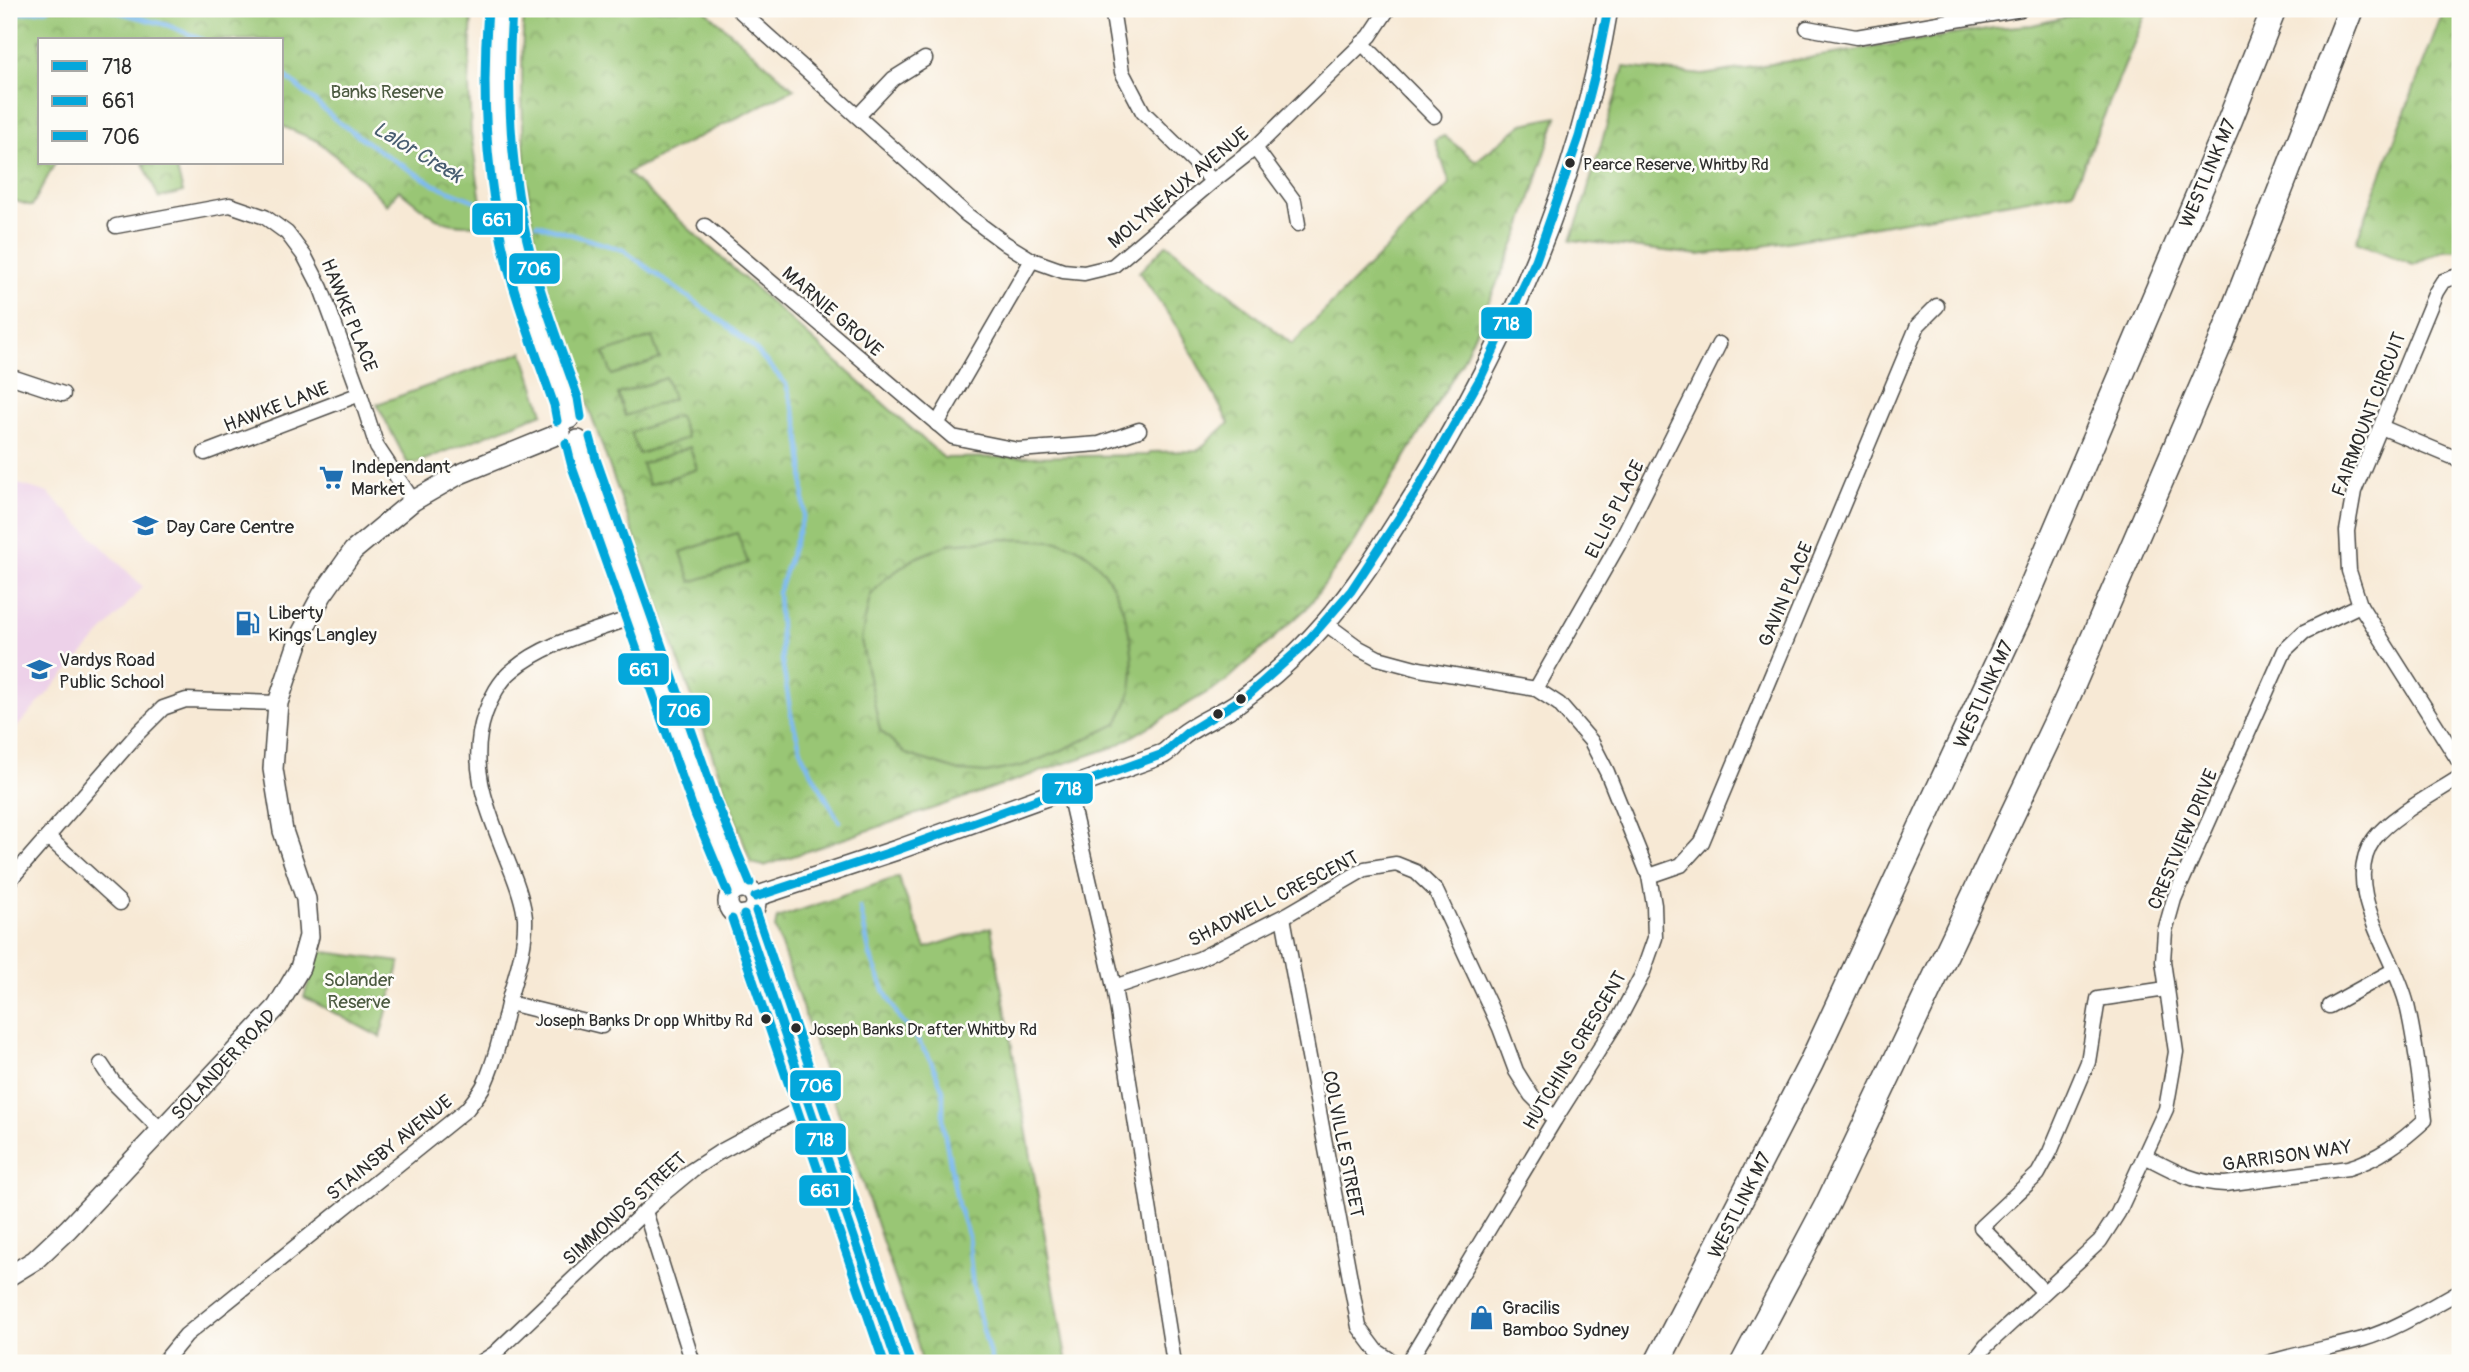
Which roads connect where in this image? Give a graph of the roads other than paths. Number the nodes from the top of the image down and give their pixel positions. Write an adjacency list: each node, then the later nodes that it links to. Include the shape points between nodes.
1 (500, 9): 28 (street, via 496,106 506,198 520,265 566,402)
2 (738, 9): 12 (street, MOLYNEAUX AVENUE)
3 (1112, 9): 15 (street, via 1122,72 1143,112)
4 (1388, 9): 10 (street, MOLYNEAUX AVENUE)
5 (1608, 9): 35 (street, via 1565,180 1506,329 1429,471 1369,566)
6 (2021, 9): 9 (street, via 1856,37)
7 (2274, 9): 70 (highway, WESTLINK M7, via 2018,618 1811,1063)
8 (2350, 10): 71 (highway, via 2220,344 2066,701 1828,1203)
9 (1807, 28)
10 (1362, 43): 13 (street); 14 (street, MOLYNEAUX AVENUE)
11 (925, 59): 12 (street, via 893,79)
12 (858, 116): 19 (street, MOLYNEAUX AVENUE, via 967,215)
13 (1434, 116)
14 (1255, 148): 15 (street, MOLYNEAUX AVENUE); 16 (street, via 1294,201)
15 (1213, 181): 19 (street, MOLYNEAUX AVENUE, via 1114,267 1084,273)
16 (1298, 224)
17 (116, 226): 25 (street, HAWKE PLACE, via 230,205 265,217 287,233 305,257)
18 (705, 226): 26 (street, MARNIE GROVE)
19 (1032, 260): 26 (street)
20 (2460, 275): 27 (street, FAIRMOUNT CIRCUIT, via 2443,281 2436,292)
21 (1937, 306): 42 (street, GAVIN PLACE, via 1918,325 1702,842 1681,865)
22 (1718, 344): 36 (street, ELLIS PLACE, via 1621,540)
23 (9, 376): 24 (street)
24 (63, 394)
25 (360, 394): 30 (street, HAWKE LANE); 32 (street, HAWKE PLACE, via 377,447)
26 (937, 424): 29 (street, MARNIE GROVE, via 953,437 1018,450 1099,443)
27 (2381, 427): 31 (street); 33 (street, FAIRMOUNT CIRCUIT, via 2354,491 2347,531 2349,571)
28 (569, 430): 32 (street, SOLANDER ROAD, via 460,474); 34 (street)
29 (1139, 430)
30 (205, 453)
31 (2460, 462)
32 (413, 501): 37 (street, SOLANDER ROAD, via 353,551 322,594 301,634)
33 (2360, 605): 38 (street, FAIRMOUNT CIRCUIT); 49 (street, CRESTVIEW DRIVE, via 2304,632 2285,650 2174,899 2165,931)
34 (639, 615): 44 (street, via 707,810); 50 (street, STAINSBY AVENUE, via 534,654 510,671 487,707 477,748 481,789 522,899 525,920)
35 (1325, 623): 36 (street, HUTCHINS CRESCENT, via 1359,648 1398,664); 40 (street, via 1236,704 1182,736 1172,749)
36 (1536, 689): 42 (street, HUTCHINS CRESCENT, via 1559,704 1591,741)
37 (278, 703): 41 (street, via 186,700 163,708); 56 (street, SOLANDER ROAD, via 274,781 283,831 306,899 309,936 300,968 277,1007)
38 (2460, 763)
39 (2460, 777): 47 (street, via 2388,825 2373,840 2366,859 2363,883 2368,908)
40 (1068, 789): 44 (street, via 897,850); 48 (street)
41 (48, 836): 43 (street); 45 (street)
42 (1648, 876): 55 (street, HUTCHINS CRESCENT, via 1655,938 1642,975)
43 (9, 881)
44 (747, 893): 54 (street, via 755,907 744,915)
45 (120, 903)
46 (1283, 917): 48 (street, SHADWELL CRESCENT, via 1199,959); 55 (street, SHADWELL CRESCENT, via 1365,869 1396,864 1416,872 1436,891 1516,1071); 68 (street, COLVILLE STREET, via 1359,1327 1377,1351)
47 (2395, 970): 51 (street); 57 (street, GARRISON WAY, via 2415,1039 2425,1121 2402,1140 2348,1168 2225,1184 2199,1182)
48 (1114, 987): 67 (street)
49 (2166, 989): 57 (street, CRESTVIEW DRIVE, via 2176,1052 2174,1071 2166,1108); 60 (street, via 2098,999 2088,1062 2038,1174 1981,1227)
50 (509, 1003): 52 (street); 63 (street, STAINSBY AVENUE, via 484,1086 467,1109 186,1335)
51 (2329, 1006)
52 (602, 1026)
53 (101, 1064): 56 (street)
54 (809, 1104): 58 (street, SIMMONDS STREET, via 692,1170); 66 (street)
55 (1555, 1119): 69 (street, HUTCHINS CRESCENT)
56 (161, 1130): 59 (street, SOLANDER ROAD, via 68,1229 35,1260)
57 (2145, 1156): 60 (street, CRESTVIEW DRIVE, via 2100,1241)
58 (645, 1211): 62 (street, SIMMONDS STREET); 65 (street)
59 (9, 1276)
60 (2044, 1292): 72 (street, CRESTVIEW DRIVE)
61 (2460, 1292): 73 (street, via 2365,1339)
62 (498, 1359): 64 (street, SIMMONDS STREET)
63 (163, 1363)
64 (480, 1363)
65 (693, 1363)
66 (897, 1363)
67 (1174, 1363)
68 (1395, 1363)
69 (1408, 1363)
70 (1657, 1363)
71 (1743, 1363)
72 (1973, 1363)
73 (2268, 1363)

